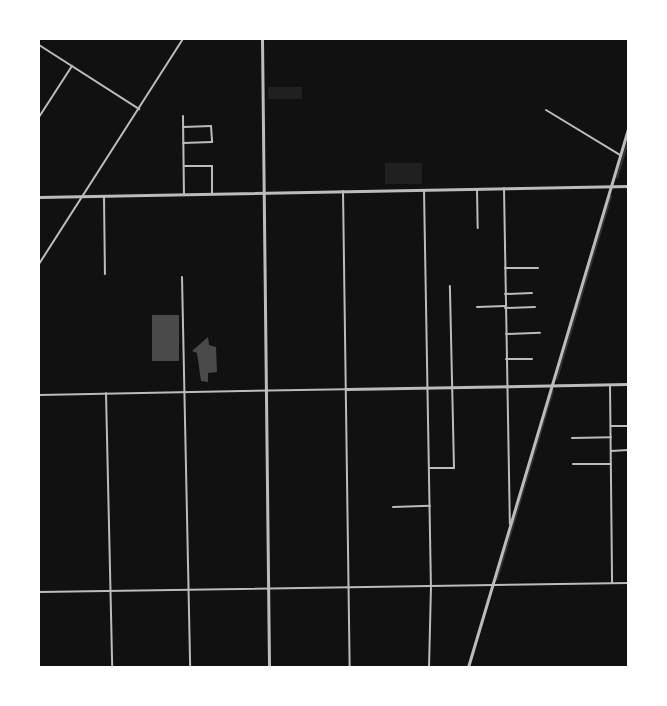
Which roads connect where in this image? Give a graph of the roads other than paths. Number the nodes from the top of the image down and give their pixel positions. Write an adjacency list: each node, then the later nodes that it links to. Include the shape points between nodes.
1 (183, 39): 5 (street)
2 (262, 39): 20 (street)
3 (39, 45): 4 (street)
4 (72, 66): 5 (street); 8 (street)
5 (139, 109): 24 (street)
6 (546, 110): 12 (street)
7 (183, 116): 9 (street)
8 (39, 117)
9 (183, 127): 11 (street); 11 (street, via 212,126 212,142)
10 (628, 129): 12 (street)
11 (183, 142): 13 (street)
12 (620, 154): 14 (street)
13 (184, 166): 21 (street); 22 (street, via 212,166)
14 (610, 186): 15 (street); 16 (street); 44 (street)
15 (628, 186)
16 (504, 188): 17 (street); 28 (street)
17 (477, 189): 18 (street); 26 (street)
18 (424, 190): 19 (street); 46 (street)
19 (343, 191): 20 (street); 48 (street)
20 (264, 192): 22 (street); 50 (street)
21 (184, 194): 22 (street); 23 (street)
22 (212, 194)
23 (104, 195): 24 (street); 30 (street)
24 (83, 196): 25 (street); 27 (street)
25 (39, 197)
26 (478, 228)
27 (39, 264)
28 (505, 268): 29 (street); 34 (street)
29 (538, 268)
30 (105, 274)
31 (182, 277): 49 (street)
32 (450, 286): 47 (street)
33 (532, 293): 34 (street)
34 (505, 294): 36 (street)
35 (477, 307): 36 (street)
36 (505, 307): 37 (street); 39 (street)
37 (535, 307)
38 (540, 333): 39 (street)
39 (506, 334): 40 (street)
40 (506, 359): 41 (street); 45 (street)
41 (532, 359)
42 (610, 384): 43 (street); 44 (street); 53 (street)
43 (628, 384)
44 (551, 385): 45 (street); 64 (street)
45 (506, 386): 47 (street); 64 (street)
46 (427, 387): 47 (street); 48 (street); 61 (street)
47 (452, 387): 61 (street, via 454,468)
48 (346, 389): 50 (street); 71 (street)
49 (184, 391): 50 (street); 51 (street); 72 (street)
50 (264, 391): 70 (street)
51 (106, 393): 52 (street); 69 (street)
52 (39, 394)
53 (611, 426): 54 (street); 55 (street)
54 (628, 426)
55 (611, 437): 56 (street); 58 (street)
56 (572, 438)
57 (628, 450): 58 (street)
58 (611, 451): 60 (street)
59 (573, 464): 60 (street)
60 (611, 464): 65 (street)
61 (429, 468): 62 (street)
62 (430, 506): 63 (street); 68 (street)
63 (393, 507)
64 (510, 525): 67 (street)
65 (612, 583): 66 (street); 67 (street)
66 (628, 583)
67 (493, 584): 68 (street); 79 (street)
68 (432, 586): 71 (street); 78 (street)
69 (110, 589): 72 (street); 73 (street); 74 (street)
70 (267, 589): 71 (street); 72 (street); 76 (street)
71 (350, 589): 77 (street)
72 (188, 590): 75 (street)
73 (39, 592)
74 (112, 667)
75 (189, 667)
76 (268, 667)
77 (350, 667)
78 (429, 667)
79 (468, 667)

